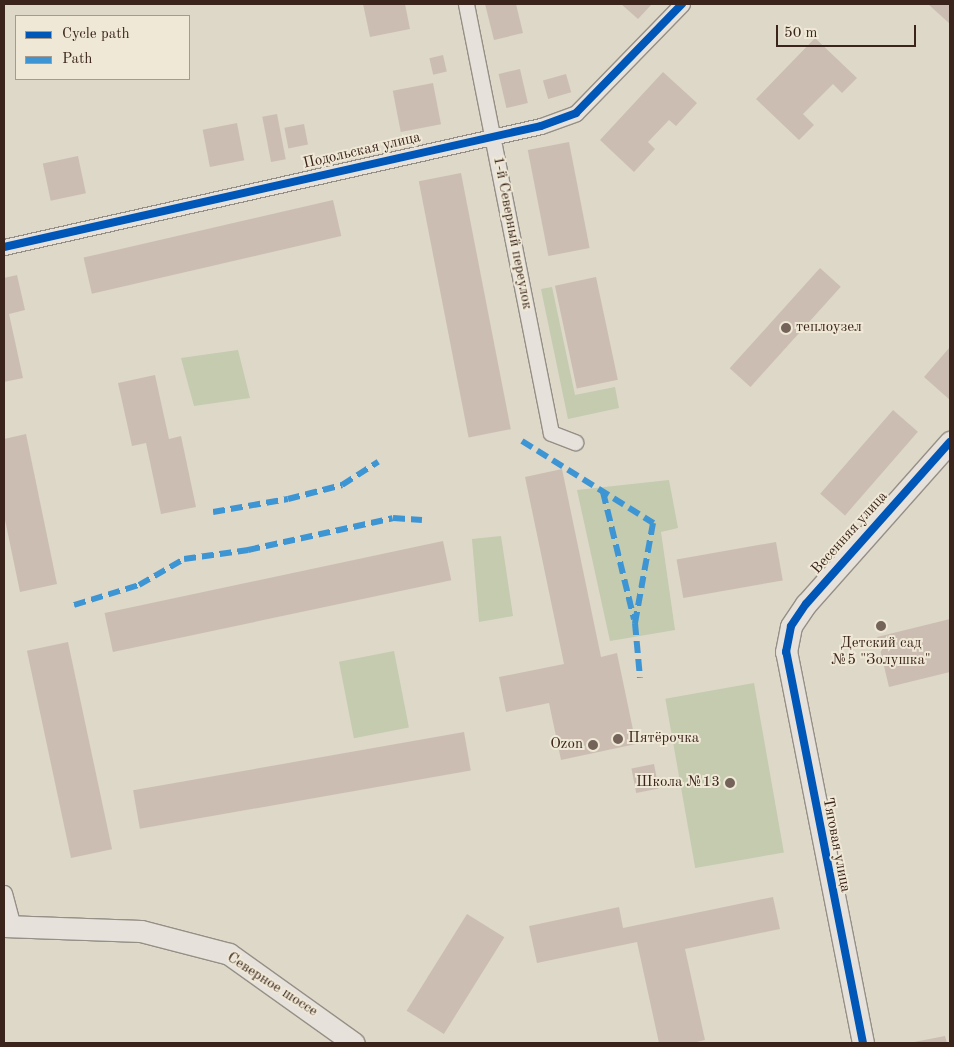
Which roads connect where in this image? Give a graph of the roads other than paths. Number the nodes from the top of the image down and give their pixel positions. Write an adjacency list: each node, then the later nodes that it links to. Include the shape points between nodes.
1 (466, 4): 3 (street, 1-й Северный переулок)
2 (682, 4): 3 (street, Подольская улица, via 576,113 541,126)
3 (494, 136): 4 (street, Подольская улица); 5 (street, 1-й Северный переулок, via 551,433)
4 (4, 247)
5 (575, 442)
6 (950, 442): 7 (street, Весенняя улица, via 806,604 791,626)
7 (786, 652): 11 (street, Тяговая улица)
8 (4, 893): 9 (street)
9 (8, 926): 10 (street, Северное шоссе, via 141,931 229,954)
10 (354, 1043)
11 (862, 1043)

